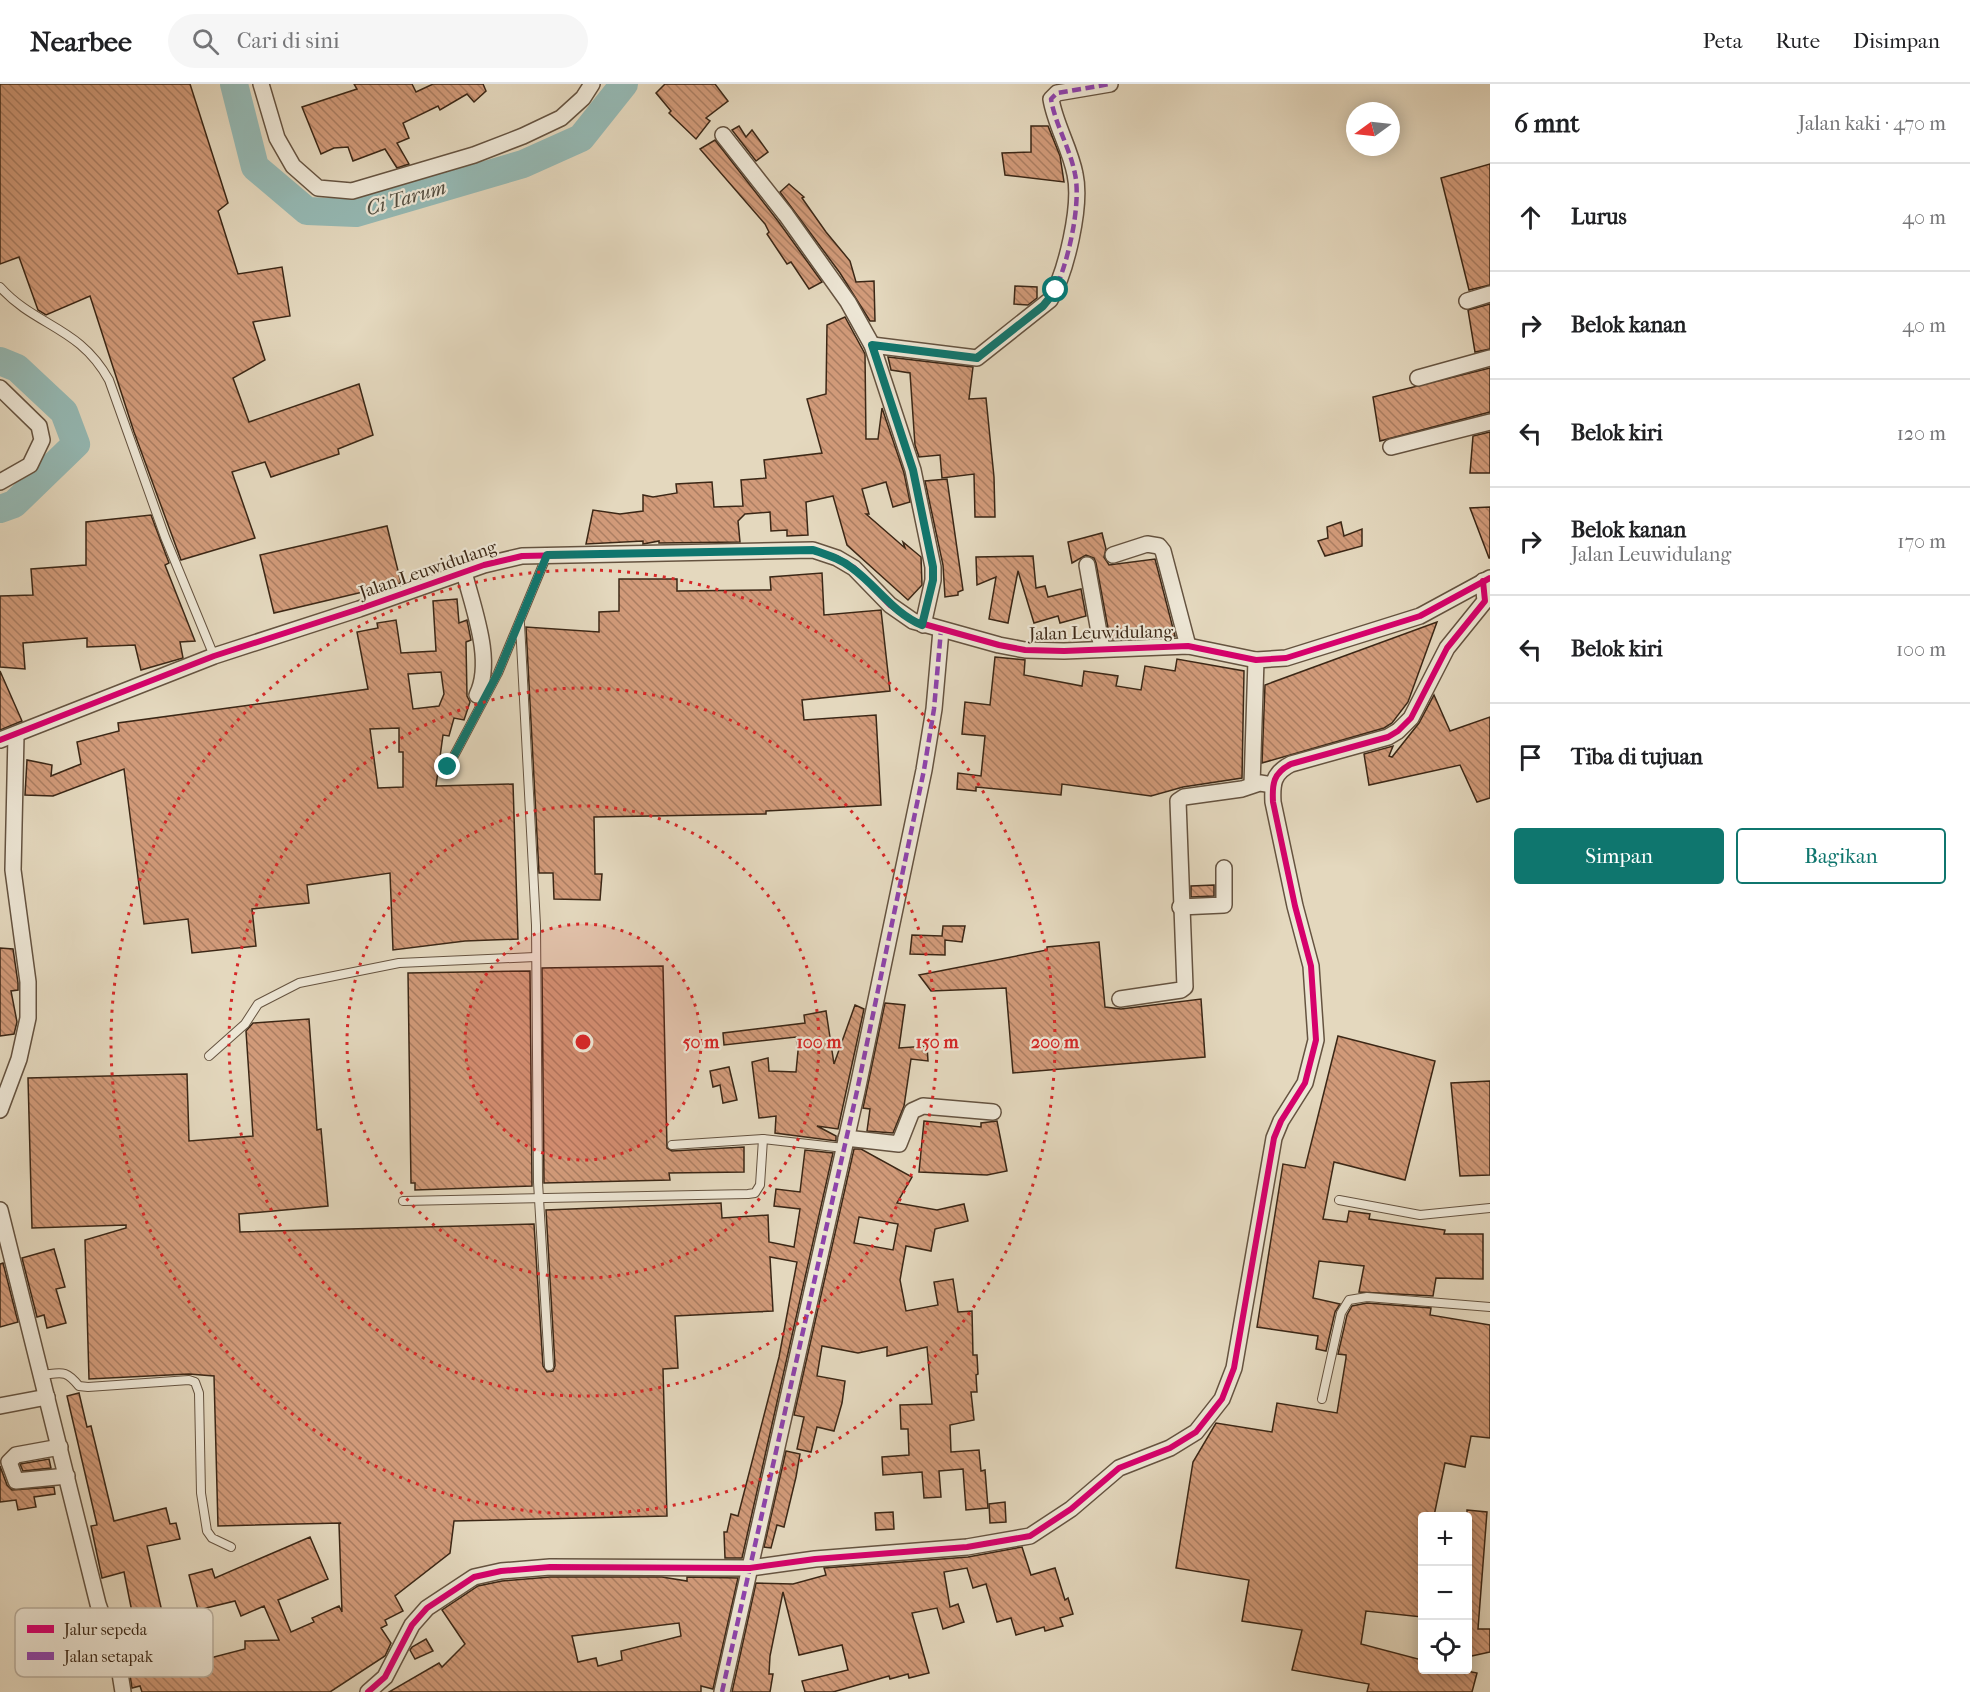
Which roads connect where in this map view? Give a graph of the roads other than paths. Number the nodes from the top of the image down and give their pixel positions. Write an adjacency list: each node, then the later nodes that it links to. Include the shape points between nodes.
1 (261, 84): 2 (street, via 277,138 293,166 318,188 352,191 474,155 523,136 561,118)
2 (592, 84)
3 (1110, 84): 8 (street, via 1058,93 1051,99 1076,176 1076,197 1072,230 1050,300 977,358)
4 (723, 135): 8 (street, via 848,302)
5 (0, 287): 25 (lane, via 13,302 72,336 101,365)
6 (1490, 294): 7 (street)
7 (1467, 301)
8 (872, 345): 21 (street, via 913,470 933,567)
9 (1490, 358): 10 (street)
10 (1419, 378)
11 (0, 388): 14 (street, via 39,426 42,440 30,465)
12 (1490, 422): 13 (street)
13 (1391, 447)
14 (0, 482)
15 (547, 555): 18 (street, Jalan Leuwidulang, via 501,560); 20 (lane); 21 (street, Jalan Leuwidulang, via 813,550 854,568 890,605)
16 (1113, 555): 23 (street, via 1147,544 1159,546)
17 (1087, 565): 24 (street)
18 (464, 572): 25 (street, Jalan Leuwidulang); 27 (street, via 484,660 483,682)
19 (1486, 585): 26 (street, Jalan Leuwidulang, via 1420,616 1287,658); 31 (street, via 1485,601 1447,648 1405,725 1388,737 1291,764)
20 (520, 624): 30 (lane); 34 (lane)
21 (922, 625): 22 (street, Jalan Leuwidulang)
22 (941, 630): 24 (street, Jalan Leuwidulang, via 1025,650); 40 (street, via 924,771)
23 (1188, 646): 24 (street, Jalan Leuwidulang); 26 (street, Jalan Leuwidulang)
24 (1102, 649)
25 (214, 656): 28 (street, Jalan Leuwidulang)
26 (1256, 660): 31 (street)
27 (477, 695)
28 (16, 735): 29 (street, Jalan Leuwidulang); 37 (street, via 13,870 28,982 28,1017 22,1052)
29 (0, 740)
30 (448, 767)
31 (1263, 784): 33 (street, via 1178,801); 56 (street, via 1273,802 1311,966 1316,1040 1305,1083 1274,1138 1234,1368 1222,1399 1184,1441 1119,1468 1071,1509 1019,1540 815,1559)
32 (1224, 868): 33 (street, via 1224,905)
33 (1180, 907): 35 (street, via 1184,988)
34 (535, 957): 36 (lane, via 399,963 299,984 258,1004 245,1024); 42 (lane)
35 (1120, 999)
36 (209, 1056)
37 (0, 1110)
38 (993, 1113): 40 (street, via 923,1106 912,1111 899,1144)
39 (763, 1139): 40 (lane); 41 (lane); 42 (lane, via 760,1185 755,1193)
40 (845, 1143): 56 (street)
41 (672, 1145)
42 (541, 1199): 44 (lane); 48 (lane)
43 (1339, 1200): 45 (lane, via 1420,1215)
44 (403, 1201)
45 (1490, 1208)
46 (0, 1210): 49 (street)
47 (1490, 1307): 51 (lane, via 1367,1297 1349,1300 1341,1313)
48 (549, 1366)
49 (41, 1375): 50 (street); 55 (lane, via 66,1372 79,1386 88,1387 195,1382 199,1393 204,1519 212,1538)
50 (47, 1397): 52 (street); 53 (street)
51 (1322, 1399)
52 (0, 1406)
53 (60, 1447): 54 (street); 54 (street, via 16,1455 9,1462 16,1481)
54 (67, 1476): 57 (street)
55 (231, 1547)
56 (752, 1558): 60 (street, via 550,1567 474,1577 427,1608 412,1625 385,1677); 61 (street)
57 (99, 1608)
58 (121, 1677): 59 (street)
59 (123, 1692)
60 (368, 1692)
61 (722, 1692)

